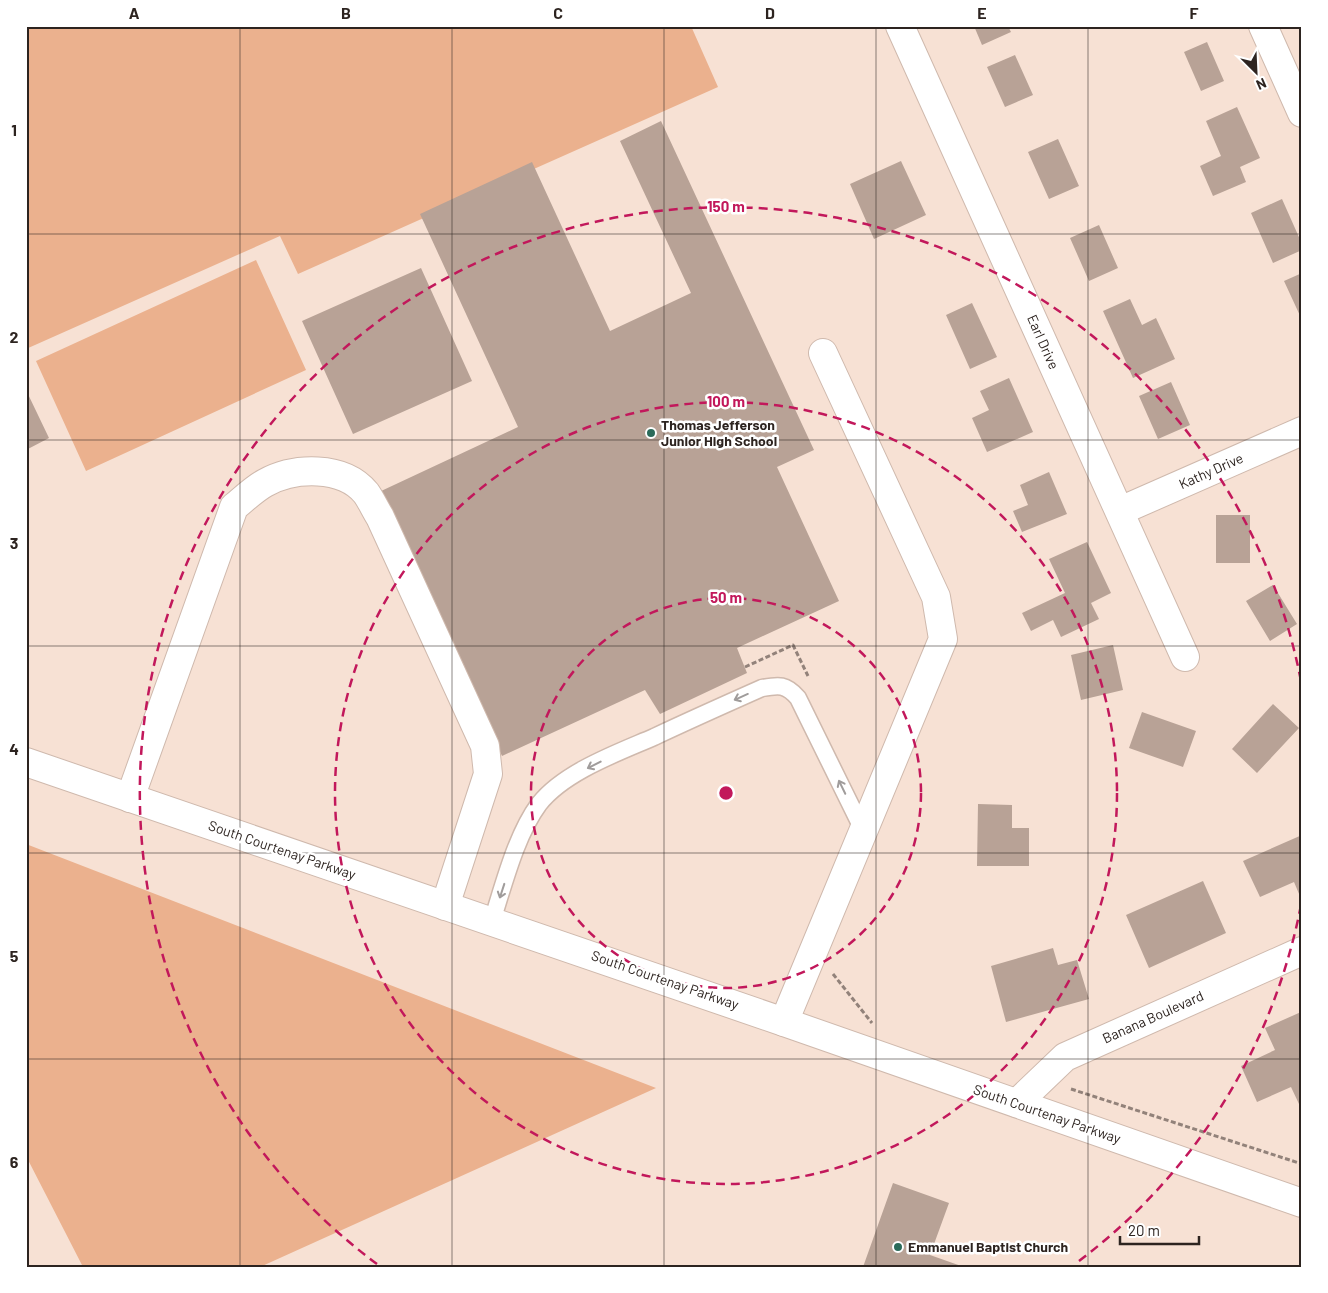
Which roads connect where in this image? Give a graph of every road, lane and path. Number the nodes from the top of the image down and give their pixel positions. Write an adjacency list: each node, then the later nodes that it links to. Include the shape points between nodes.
1 (900, 26): 6 (street, Earl Drive)
2 (1263, 26): 3 (street)
3 (1302, 113)
4 (824, 353): 10 (street, via 936,597 943,639)
5 (1302, 431): 6 (street, Kathy Drive)
6 (1120, 511): 7 (street, Earl Drive)
7 (1186, 657)
8 (26, 762): 9 (street, South Courtenay Parkway)
9 (130, 798): 11 (street, South Courtenay Parkway); 11 (street, via 234,507 265,483 297,472 322,472 349,479 366,493 380,517 485,746 488,774)
10 (863, 830): 12 (lane, one-way to 12, via 798,698 789,688 762,688 566,779 540,804 524,833 513,855); 13 (street)
11 (445, 906): 12 (street, South Courtenay Parkway)
12 (492, 921): 15 (street, South Courtenay Parkway)
13 (814, 950): 15 (street); 16 (path)
14 (1302, 951): 17 (street, Banana Boulevard, via 1065,1057)
15 (784, 1022): 17 (street, South Courtenay Parkway)
16 (874, 1026)
17 (1018, 1103): 18 (street, South Courtenay Parkway)
18 (1302, 1203)

